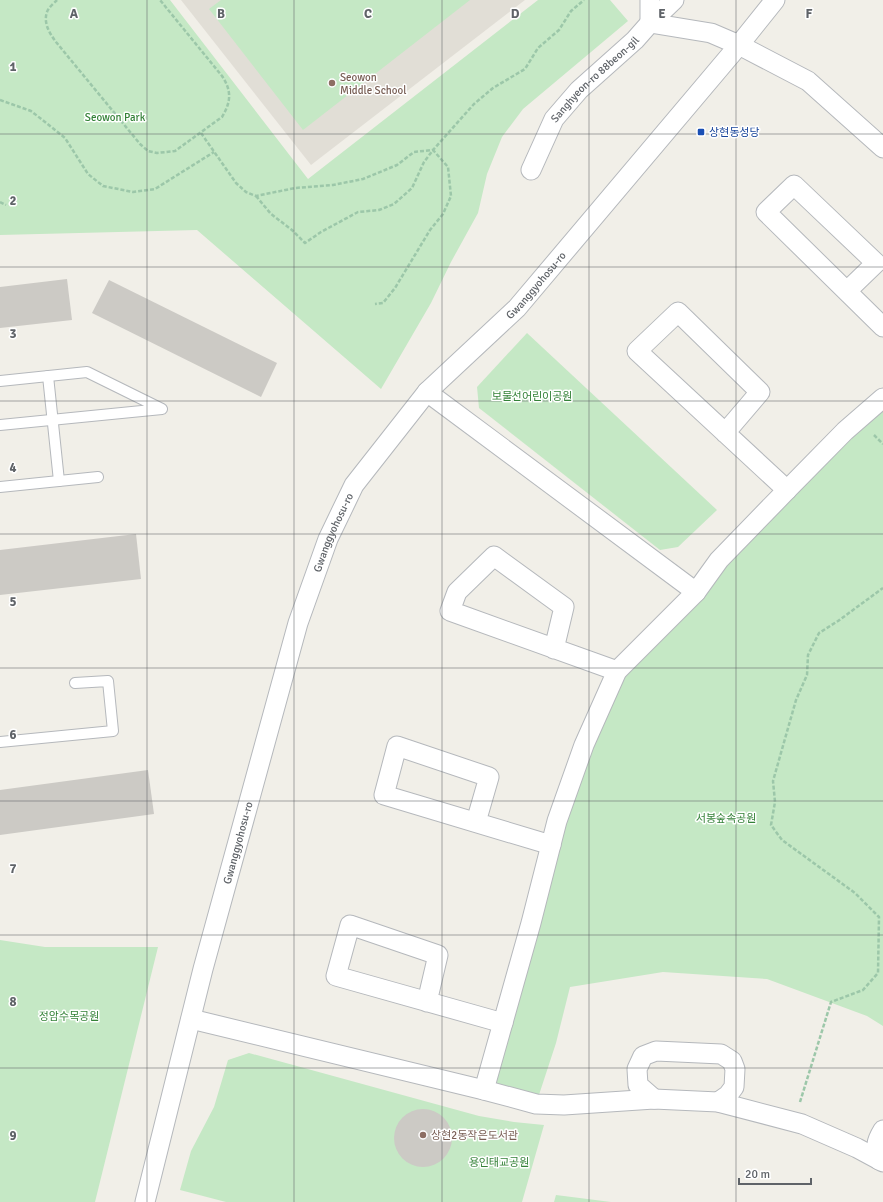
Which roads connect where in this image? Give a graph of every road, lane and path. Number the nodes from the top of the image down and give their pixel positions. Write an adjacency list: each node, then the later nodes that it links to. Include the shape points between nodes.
1 (57, 0): 10 (path, via 47,12 49,33 140,144 148,151 156,153 175,151)
2 (160, 0): 10 (path, via 230,91 222,117)
3 (584, 0): 12 (path, via 571,11 559,30 538,48 525,69 493,88 474,104)
4 (650, 0): 7 (street)
5 (674, 0): 7 (street, Sanghyeon-ro 88beon-gil)
6 (775, 0): 8 (street, Gwanggyohosu-ro)
7 (650, 23): 8 (street, via 711,33); 14 (street, Sanghyeon-ro 88beon-gil, via 635,40 579,90 554,119)
8 (739, 45): 11 (street, via 808,81); 23 (street, Gwanggyohosu-ro, via 518,308)
9 (0, 100): 13 (path, via 31,111 65,138 88,174 104,186 133,192 155,188)
10 (201, 133): 13 (path)
11 (883, 148)
12 (433, 150): 15 (path, via 414,152 397,165 363,179); 15 (path, via 424,162 412,188 394,204 379,210 358,212 305,243 271,214); 19 (path, via 448,167 451,196 443,214 430,230 395,288 383,303)
13 (214, 152): 15 (path, via 236,183 246,192)
14 (532, 170)
15 (256, 196)
16 (0, 202): 17 (path)
17 (6, 205)
18 (847, 292): 18 (street, via 766,212 794,185 876,263); 20 (street)
19 (375, 304)
20 (883, 327)
21 (48, 376): 22 (lane); 25 (lane); 25 (lane, via 87,372 162,410)
22 (0, 381)
23 (427, 392): 33 (street); 41 (street, Gwanggyohosu-ro, via 354,485 328,539 298,623)
24 (883, 398): 31 (street, via 845,431)
25 (52, 420): 26 (lane); 29 (lane)
26 (0, 425)
27 (725, 433): 27 (street, via 637,351 678,312 760,392); 31 (street)
28 (98, 477): 29 (lane)
29 (59, 481): 30 (lane)
30 (0, 487)
31 (787, 490): 33 (street, via 719,560)
32 (883, 588): 46 (path, via 819,633 808,655 807,675 796,700 773,781 775,802 771,825 782,840 855,893 879,917 878,973 863,990 830,1002)
33 (696, 592): 35 (street)
34 (554, 649): 34 (street, via 450,611 456,592 494,556 564,607); 35 (street)
35 (616, 671): 39 (street, via 584,744)
36 (75, 683): 37 (lane, via 108,680 113,731)
37 (0, 742)
38 (476, 822): 38 (street, via 384,795 397,746 489,777); 39 (street)
39 (551, 845): 42 (street)
40 (427, 1002): 40 (street, via 336,976 350,925 438,955); 42 (street)
41 (191, 1019): 43 (street); 49 (street, Gwanggyohosu-ro)
42 (503, 1023): 43 (street)
43 (484, 1090): 44 (street, via 536,1104 564,1105)
44 (654, 1099): 45 (street); 45 (street, via 638,1086 636,1069 643,1056 656,1051 721,1054 732,1061 735,1069 734,1088)
45 (718, 1102): 46 (street)
46 (794, 1122): 48 (street, via 857,1148)
47 (883, 1130): 48 (street, via 877,1140 876,1149)
48 (881, 1161)
49 (145, 1202)

